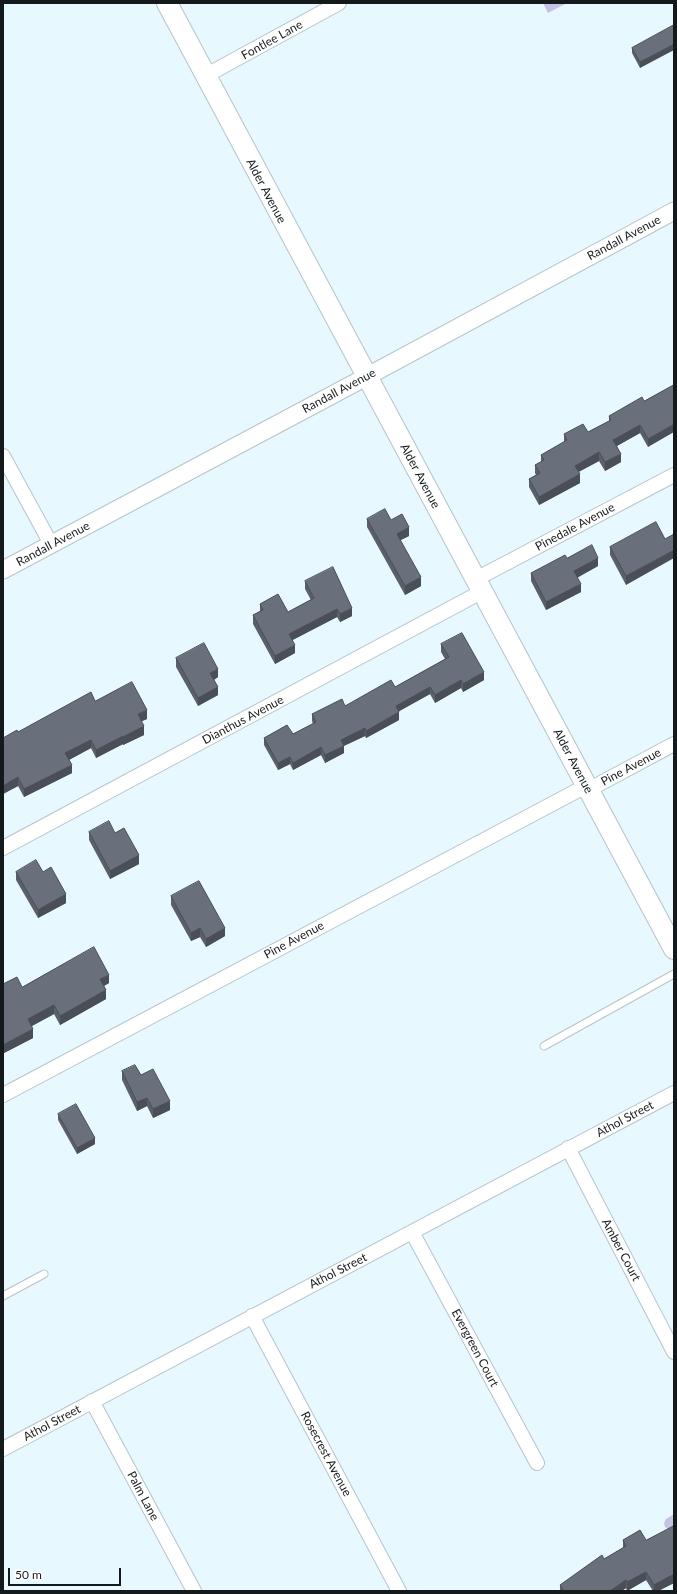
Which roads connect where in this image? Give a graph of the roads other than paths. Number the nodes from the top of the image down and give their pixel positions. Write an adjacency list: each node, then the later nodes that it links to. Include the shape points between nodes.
1 (167, 3): 3 (main road, Alder Avenue)
2 (339, 3): 3 (street, Fontlee Lane)
3 (205, 76): 5 (main road, Alder Avenue)
4 (674, 211): 5 (street, Randall Avenue)
5 (366, 377): 8 (street, Randall Avenue); 10 (main road, Alder Avenue)
6 (3, 456): 8 (street)
7 (674, 475): 10 (street, Pinedale Avenue)
8 (51, 544): 9 (street, Randall Avenue)
9 (3, 570)
10 (479, 585): 12 (main road, Alder Avenue); 13 (street, Dianthus Avenue)
11 (674, 744): 12 (street, Pine Avenue)
12 (587, 788): 14 (main road, Alder Avenue); 18 (street, Pine Avenue)
13 (3, 848)
14 (674, 948)
15 (674, 974): 16 (lane)
16 (544, 1046)
17 (674, 1093): 19 (street, Athol Street)
18 (3, 1095)
19 (568, 1148): 20 (street, Athol Street); 24 (street, Amber Court)
20 (412, 1232): 23 (street, Athol Street); 27 (street, Evergreen Court)
21 (44, 1274): 22 (lane)
22 (3, 1296)
23 (252, 1316): 25 (street, Athol Street); 29 (street, Rosecrest Avenue)
24 (674, 1352)
25 (92, 1401): 26 (street, Athol Street); 28 (street, Palm Lane)
26 (3, 1449)
27 (537, 1463)
28 (194, 1591)
29 (399, 1591)

